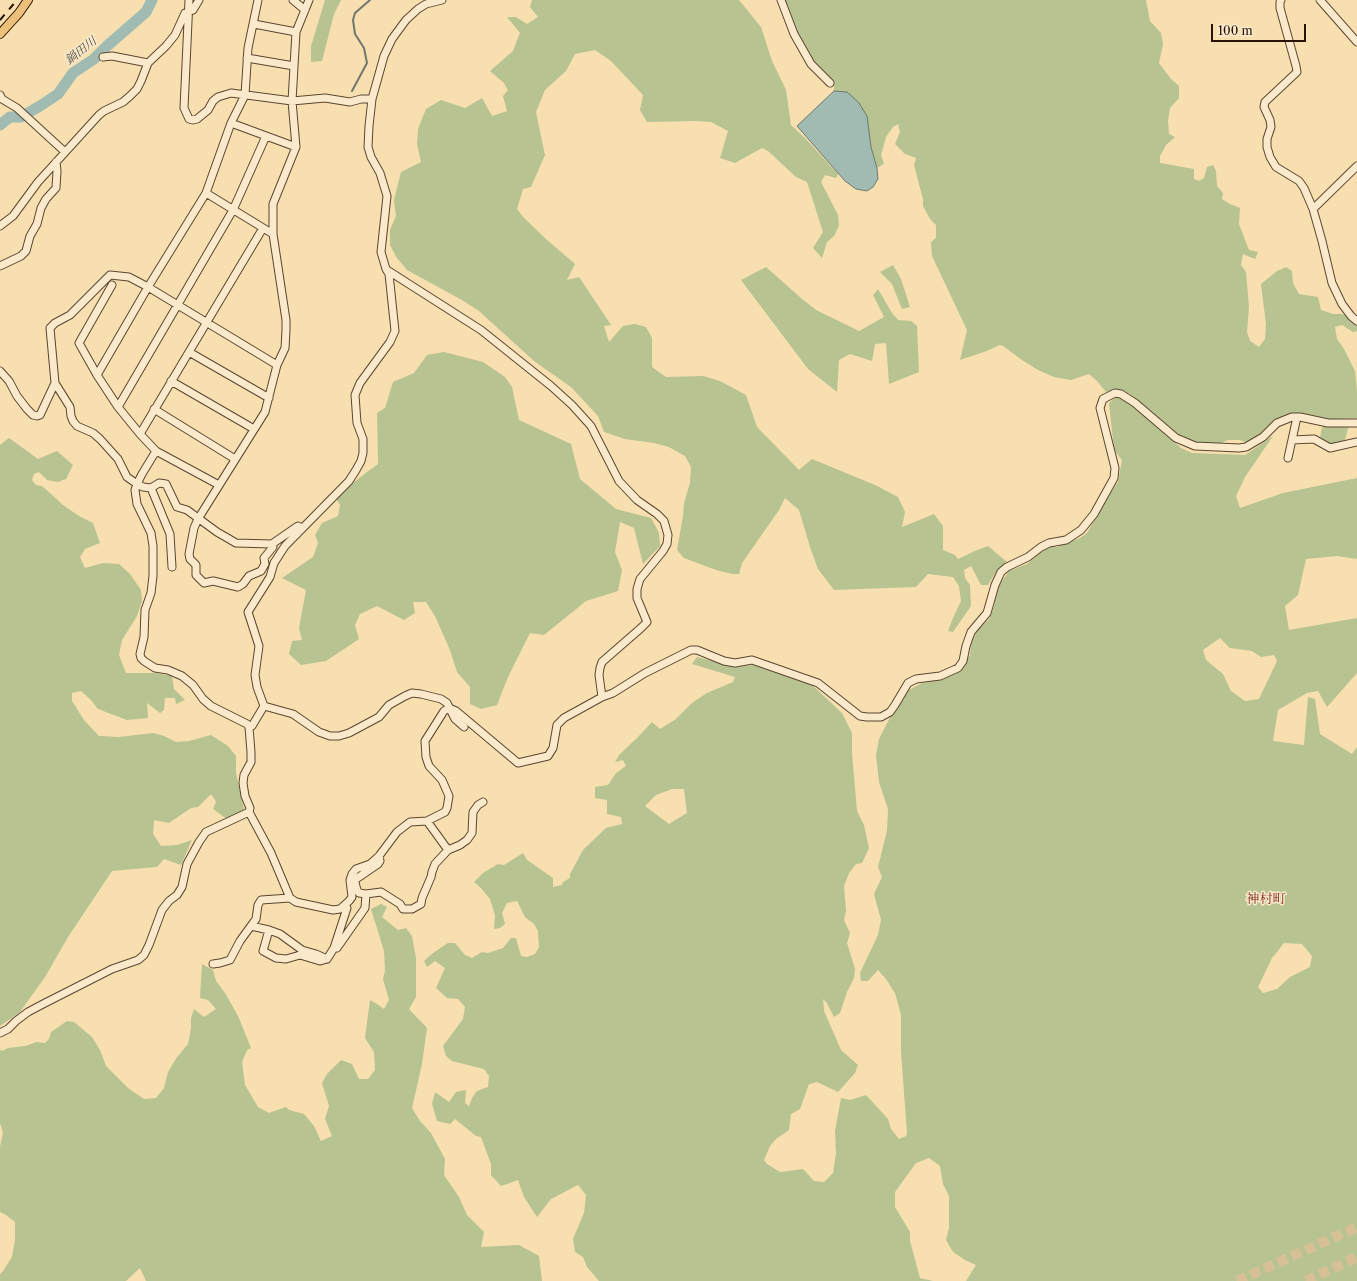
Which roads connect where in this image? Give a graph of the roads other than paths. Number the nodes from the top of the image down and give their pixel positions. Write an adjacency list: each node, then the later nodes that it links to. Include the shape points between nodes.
1 (28, 0): 14 (main road)
2 (35, 0): 14 (main road)
3 (189, 0): 13 (street)
4 (199, 0): 13 (street, via 193,10)
5 (258, 0): 15 (street)
6 (293, 0): 12 (street)
7 (309, 0): 12 (street)
8 (442, 0): 26 (street, via 418,9 392,39 384,56)
9 (781, 0): 23 (street, via 794,34 811,64)
10 (1281, 0): 35 (street, via 1280,8 1297,72 1264,102 1271,127 1267,147 1276,167 1299,181)
11 (1320, 0): 18 (street)
12 (305, 10): 16 (street)
13 (188, 12): 21 (street, via 185,13 175,36); 25 (street, via 184,108 189,119 197,119 223,94)
14 (19, 13): 17 (main road)
15 (254, 24): 16 (street); 20 (street)
16 (296, 32): 22 (street)
17 (0, 34)
18 (1357, 42)
19 (103, 56): 21 (street)
20 (248, 58): 22 (street); 25 (street)
21 (148, 63): 31 (street, via 137,89 123,102 104,111)
22 (294, 66): 27 (street)
23 (830, 83)
24 (0, 95): 31 (street)
25 (244, 95): 27 (street); 28 (street)
26 (372, 99): 27 (street, via 350,102 325,98); 41 (street, via 368,147 387,196 380,252)
27 (292, 101): 30 (street)
28 (231, 123): 29 (street); 34 (street)
29 (266, 136): 30 (street); 36 (street)
30 (296, 147): 39 (street, via 273,204)
31 (65, 152): 32 (street)
32 (56, 162): 37 (street, via 13,216); 40 (street, via 56,188 40,208 37,224 26,251)
33 (1357, 166): 35 (street)
34 (206, 193): 36 (street); 43 (street)
35 (1312, 208): 45 (street, via 1332,283 1342,304)
36 (233, 210): 38 (street); 44 (street)
37 (0, 226)
38 (263, 228): 39 (street); 46 (street)
39 (273, 234): 48 (street, via 286,320 285,348)
40 (0, 266)
41 (386, 269): 69 (street, via 389,274 395,331 360,383 355,395 358,423 363,439 361,461 349,480); 72 (street, via 481,330 572,405 591,426 619,481 664,522 668,535 667,544 640,579 636,589 647,622 602,662)
42 (112, 285): 50 (street, via 79,343)
43 (148, 287): 44 (street); 50 (street); 52 (street, via 129,277 110,275 70,315 50,328)
44 (178, 305): 46 (street); 54 (street)
45 (1357, 321)
46 (206, 322): 47 (street); 48 (street)
47 (189, 352): 51 (street); 53 (street)
48 (277, 365): 53 (street)
49 (0, 371): 52 (street, via 27,409 37,416)
50 (97, 375): 54 (street)
51 (171, 381): 55 (street); 58 (street)
52 (55, 383): 65 (street, via 70,407 71,416 77,426 100,439 118,459 127,477)
53 (268, 398): 58 (street, via 265,412)
54 (118, 406): 59 (street)
55 (154, 409): 59 (street); 64 (street)
56 (1297, 417): 57 (street, via 1328,423); 60 (street); 72 (street, via 1277,423 1263,437 1246,447 1195,446 1176,438 1121,394 1115,393 1103,399 1100,408 1115,468 1114,478 1094,514 1081,530 1066,540 1049,543 1001,572 987,613 971,632 963,661 958,668 940,676 916,679 908,683 893,709 881,716 860,716 818,683 752,660 735,663 724,661 697,650 691,650)
57 (1357, 423)
58 (254, 429): 64 (street)
59 (140, 434): 62 (street)
60 (1292, 440): 61 (street, via 1314,438 1330,448); 63 (street)
61 (1357, 442)
62 (156, 451): 65 (street); 66 (street)
63 (1288, 458)
64 (235, 459): 66 (street)
65 (136, 484): 67 (street); 76 (street, via 137,504 151,533 153,546 153,576 145,610 141,658 155,668 182,676 211,706 247,724)
66 (219, 485): 68 (street)
67 (151, 488): 68 (street, via 159,483 166,484 177,507 187,510); 71 (street, via 170,534)
68 (198, 519): 70 (street, via 236,544); 70 (street, via 189,554 196,565 196,575 204,583 213,581 238,587 249,576 261,571 265,564 264,558 273,547)
69 (302, 528): 70 (street, via 298,526); 73 (street, via 280,553 270,577 248,612 259,646 255,675)
70 (272, 544)
71 (172, 568)
72 (602, 697): 74 (street, via 564,718 557,725 554,748 548,756 518,763 456,711)
73 (264, 706): 74 (street, via 293,714 319,732 330,736 349,733 379,717 389,705 412,693 441,699); 76 (street)
74 (449, 708): 75 (street, via 455,719); 79 (street, via 444,711 425,741 429,766 442,780 449,796 445,812)
75 (464, 727)
76 (249, 728): 78 (street, via 251,762 243,783)
77 (483, 802): 80 (street, via 473,812 472,833 467,840)
78 (249, 812): 83 (street, via 271,853); 90 (street, via 206,832 187,864 178,895 162,910 144,955 28,1012)
79 (427, 821): 80 (street); 81 (street, via 410,822 405,825)
80 (448, 850): 82 (street, via 436,864 421,904 417,908 403,909 400,904 381,892)
81 (379, 856): 82 (street, via 378,864 356,879 359,893); 84 (street, via 352,874 352,897)
82 (366, 894): 87 (street, via 365,908 337,948)
83 (290, 898): 84 (street, via 296,902 333,910); 85 (street, via 261,900 256,919)
84 (345, 905): 87 (street, via 348,908)
85 (251, 926): 86 (street); 89 (street, via 230,960)
86 (270, 930): 88 (street, via 302,950); 88 (street, via 263,951 276,958 286,959 300,955 320,961)
87 (334, 948): 88 (street)
88 (327, 959)
89 (213, 964)
90 (0, 1033)

